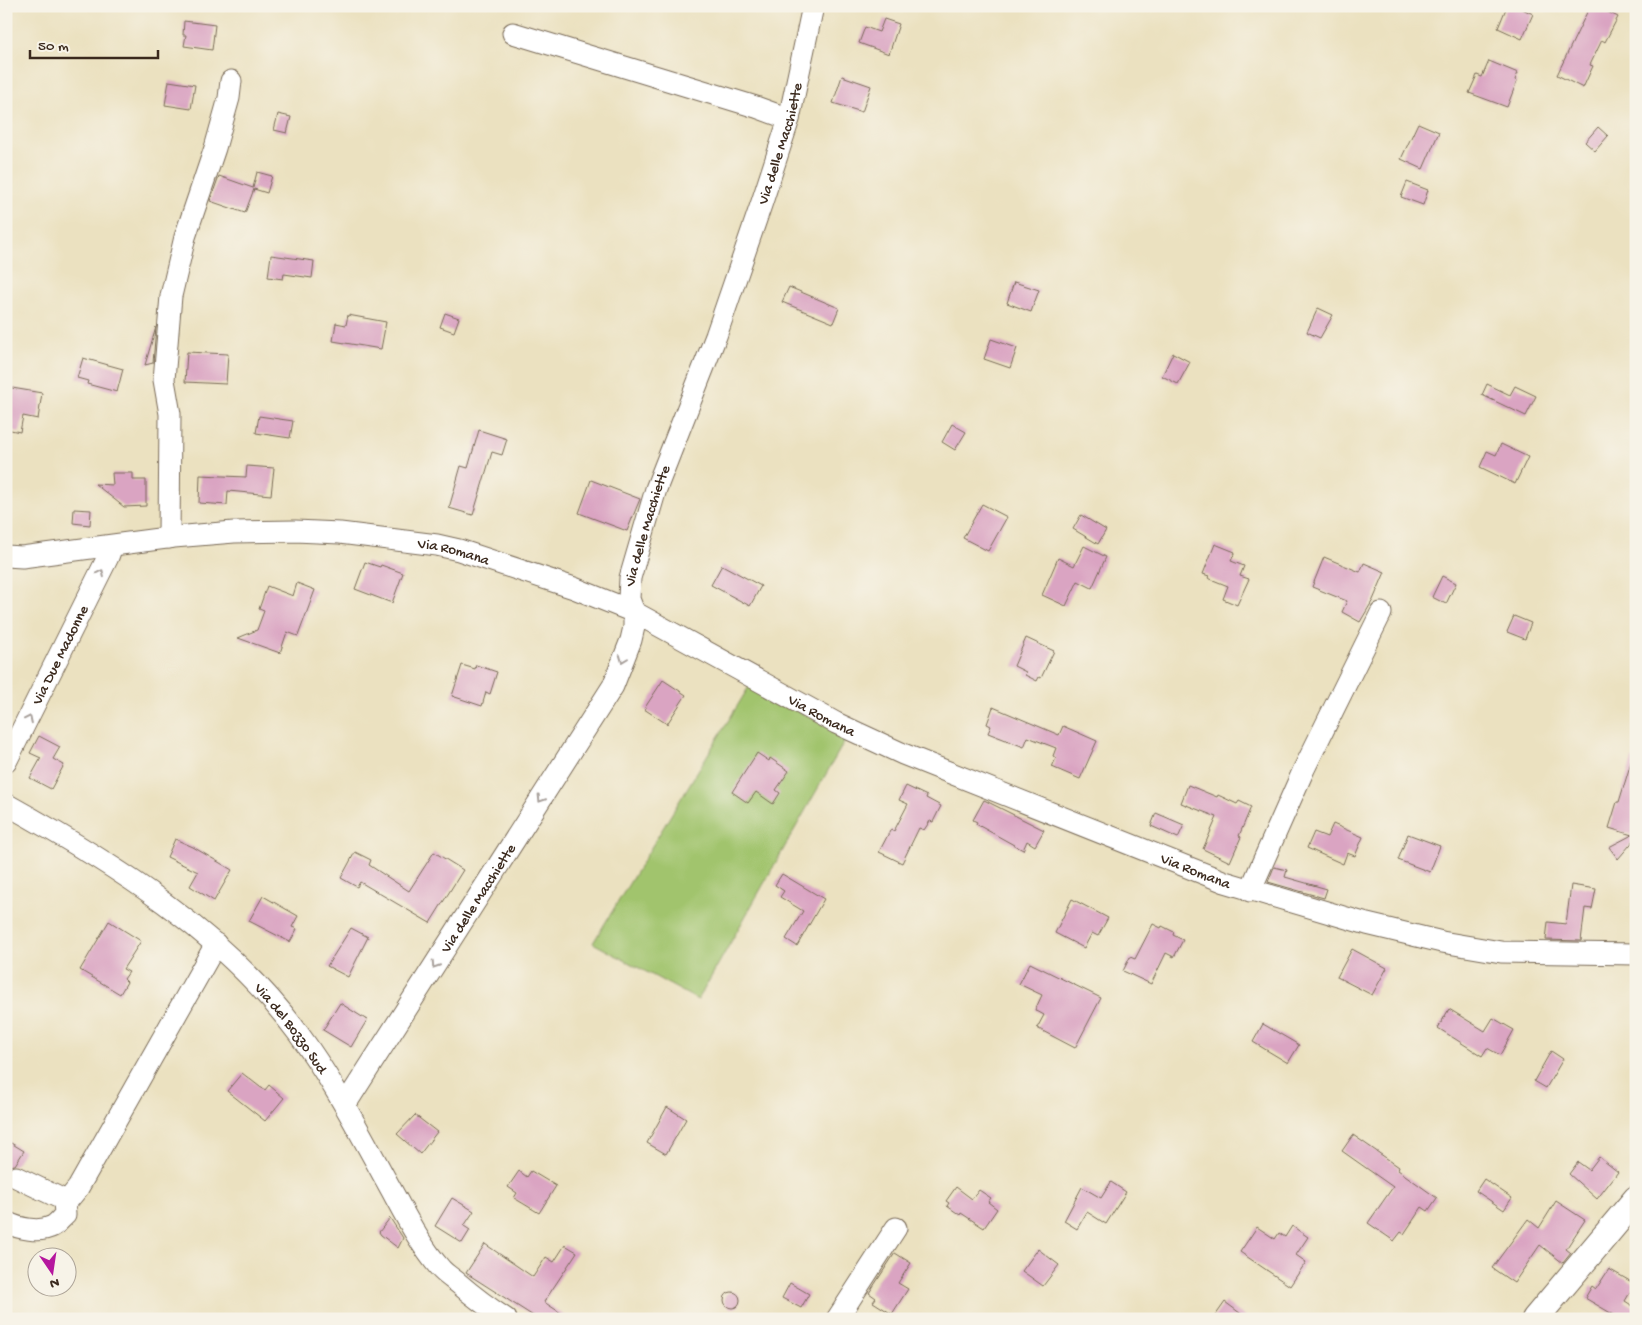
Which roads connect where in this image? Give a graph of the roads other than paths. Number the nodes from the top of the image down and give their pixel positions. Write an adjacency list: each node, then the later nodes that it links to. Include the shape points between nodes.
1 (813, 6): 4 (street, Via delle Macchiette)
2 (513, 34): 4 (street)
3 (231, 81): 5 (street, via 229,98 185,238 171,296 164,380 170,414)
4 (789, 119): 8 (street, Via delle Macchiette, via 716,336 656,489 630,578 628,598)
5 (170, 538): 6 (street, Via Romana); 8 (street, Via Romana, via 295,531 437,545 574,588)
6 (112, 546): 7 (street, Via Romana); 10 (street, Via Due Madonne, one-way to 6)
7 (6, 556)
8 (634, 612): 12 (street, Via Romana, via 836,723 903,754); 15 (street, Via delle Macchiette, one-way to 15, via 631,640 613,686)
9 (1381, 613): 12 (street, via 1304,769)
10 (6, 762)
11 (6, 804): 13 (street, Via del Bozzo Sud, via 137,883)
12 (1250, 891): 14 (street, Via Romana, via 1442,942 1493,950)
13 (216, 944): 15 (street, Via del Bozzo Sud, via 272,998); 18 (street, via 78,1188)
14 (1636, 954)
15 (345, 1105): 21 (street, Via del Bozzo Sud, via 410,1225 440,1268)
16 (16, 1176): 18 (street)
17 (1636, 1199): 24 (main road)
18 (64, 1200): 19 (street, via 65,1215 45,1229)
19 (6, 1222)
20 (896, 1228): 23 (street)
21 (480, 1312): 22 (street, Via del Bozzo Sud)
22 (506, 1319)
23 (837, 1319)
24 (1535, 1319)

